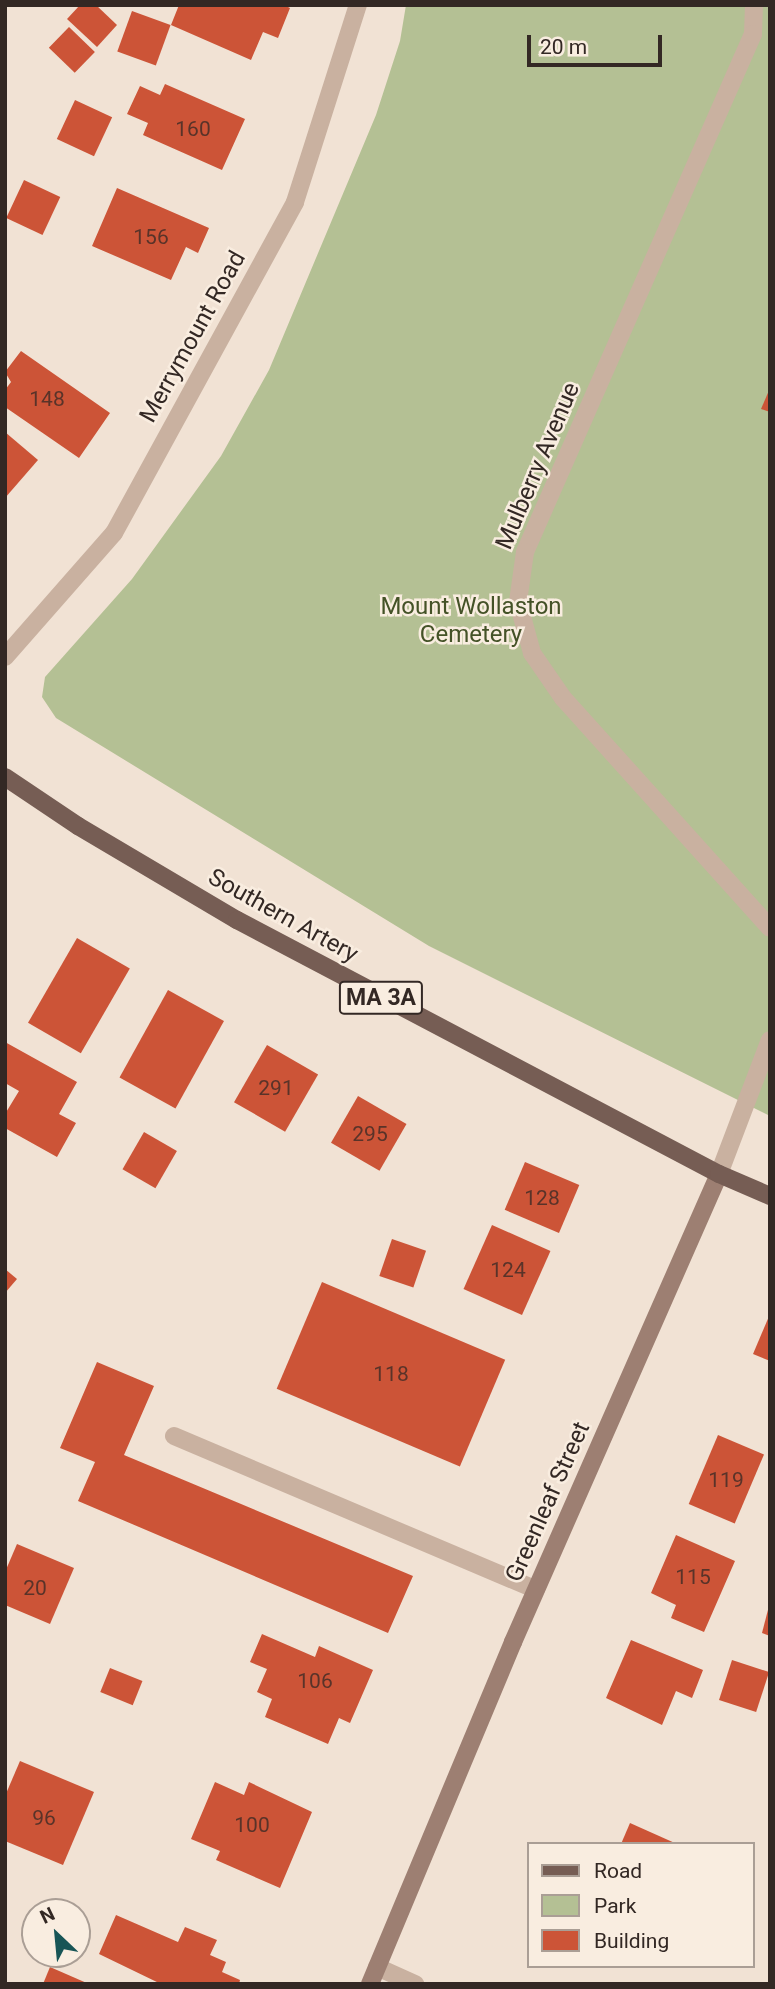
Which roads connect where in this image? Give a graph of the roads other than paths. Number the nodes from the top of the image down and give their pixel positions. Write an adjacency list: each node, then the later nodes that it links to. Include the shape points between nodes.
1 (358, 5): 3 (street, Merrymount Road, via 295,202 114,533)
2 (754, 5): 5 (street, Mulberry Avenue, via 753,34 525,552 518,602 532,653 563,698)
3 (5, 657)
4 (5, 777): 7 (main road, Southern Artery / MA 3A, via 78,827 237,920)
5 (770, 928)
6 (770, 1040): 7 (street, Greenleaf Street)
7 (719, 1174): 8 (main road, Southern Artery / MA 3A); 10 (street, Greenleaf Street)
8 (770, 1196)
9 (174, 1436): 10 (street)
10 (536, 1590): 11 (street, Greenleaf Street)
11 (373, 1975): 12 (street)
12 (415, 1984)

